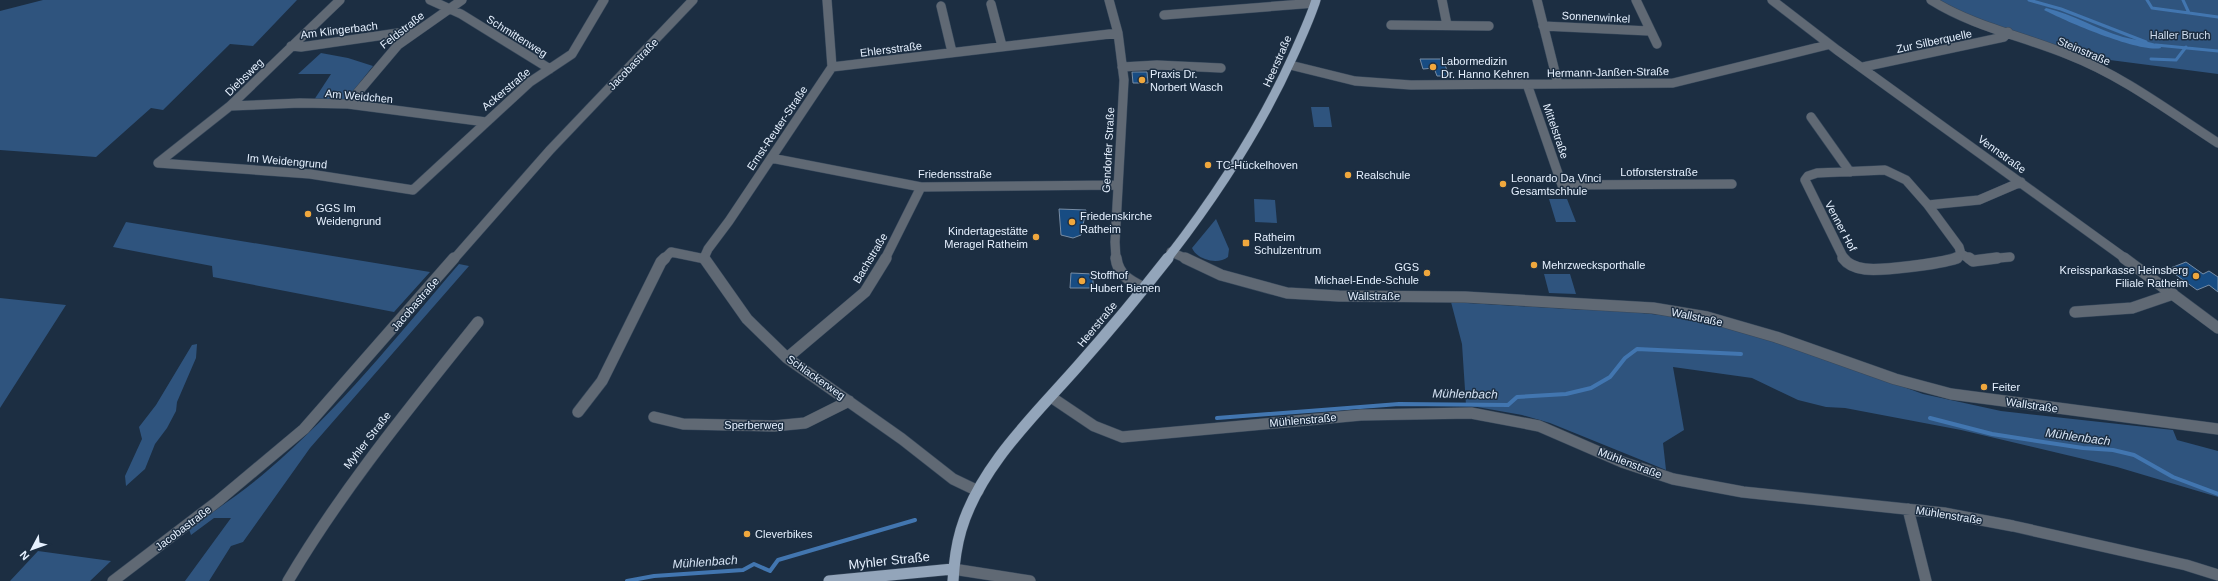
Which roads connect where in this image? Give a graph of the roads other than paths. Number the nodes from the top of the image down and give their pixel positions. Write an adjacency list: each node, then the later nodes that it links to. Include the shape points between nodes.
1 (340, 0): 28 (street, Diebsweg)
2 (430, 0): 16 (street, Schmittenweg)
3 (462, 0): 16 (street, Feldstraße)
4 (604, 0): 36 (street, Ackerstraße, via 572,54)
5 (694, 0): 73 (street, Jacobastraße, via 550,150 304,429 218,501)
6 (827, 0): 32 (street)
7 (1109, 0): 25 (street, Gendorfer Straße)
8 (1442, 0): 19 (street)
9 (1536, 0): 21 (street)
10 (1636, 0): 22 (street, Sonnenwinkel)
11 (1772, 0): 27 (street, Vennstraße)
12 (1931, 0): 23 (street, Steinstraße, via 1965,17)
13 (1316, 2): 17 (street); 31 (main road, Heerstraße)
14 (991, 4): 29 (street)
15 (941, 6): 30 (street)
16 (452, 8): 24 (street, Feldstraße); 36 (street, Schmittenweg, via 525,57)
17 (1164, 15)
18 (1391, 25): 19 (street)
19 (1447, 25): 20 (street)
20 (1488, 26)
21 (1543, 26): 22 (street, Sonnenwinkel); 38 (street)
22 (1649, 30): 26 (street, Sonnenwinkel)
23 (2008, 32): 34 (street, Zur Silberquelle, via 2004,37); 43 (street, Steinstraße, via 2069,54 2116,77)
24 (412, 33): 28 (street, Am Klingerbach); 39 (street, Feldstraße, via 386,57)
25 (1118, 33): 29 (street, Ehlersstraße); 33 (street, Gendorfer Straße)
26 (1657, 44)
27 (1828, 45): 34 (street, Vennstraße); 38 (street, Hermann-Janßen-Straße, via 1673,82)
28 (291, 46): 40 (street, Diebsweg)
29 (1002, 46): 30 (street, Ehlersstraße)
30 (952, 52): 32 (street, Ehlersstraße)
31 (1290, 65): 37 (street, Hermann-Janßen-Straße, via 1355,81 1386,84); 54 (main road, Heerstraße, via 1272,105 1215,192)
32 (832, 67): 44 (street, Ernst-Reuter-Straße)
33 (1122, 67): 35 (street, via 1157,65); 49 (street, Gendorfer Straße, via 1124,80)
34 (1862, 67): 47 (street, Vennstraße)
35 (1221, 68)
36 (550, 69): 42 (street, Ackerstraße, via 530,82)
37 (1527, 84): 38 (street, Hermann-Janßen-Straße); 50 (street, Mittelstraße)
38 (1558, 84)
39 (348, 104): 40 (street, Am Weidchen); 42 (street, Am Weidchen)
40 (230, 106): 45 (street, Diebsweg)
41 (1811, 117): 46 (street)
42 (486, 122): 52 (street, Ackerstraße)
43 (2218, 143)
44 (771, 158): 51 (street, Friedensstraße); 57 (street, Ernst-Reuter-Straße)
45 (158, 163): 52 (street, Im Weidengrund, via 310,174)
46 (1850, 172): 53 (street, Venner Hof, via 1885,170 1893,173 1906,180); 55 (street, Venner Hof, via 1817,173 1805,180 1844,260 1853,266 1866,269 1941,262 1956,259)
47 (2021, 182): 53 (street, via 1979,200); 59 (street, Vennstraße)
48 (1732, 184): 50 (street, Lotforsterstraße)
49 (1118, 185): 51 (street, Friedensstraße); 58 (street, Gendorfer Straße, via 1116,266 1119,274)
50 (1562, 185)
51 (921, 187): 63 (street, Bachstraße, via 892,248 865,292)
52 (413, 190)
53 (1928, 205): 55 (street, Venner Hof, via 1959,247)
54 (1171, 252): 58 (main road, Heerstraße); 68 (street, Wallstraße, via 1221,275 1287,293 1597,303 1708,317 1776,337 1895,379 1951,394)
55 (1961, 254): 56 (street, via 1972,261)
56 (2010, 257)
57 (704, 258): 63 (street, Schlackerweg, via 747,319); 66 (street, via 671,252 661,262 602,381)
58 (1144, 288): 64 (main road, Heerstraße)
59 (2173, 294): 60 (street, via 2132,308); 62 (street, Vennstraße)
60 (2075, 312)
61 (478, 322): 74 (street, Myhler Straße, via 376,448 307,548)
62 (2218, 328)
63 (787, 358): 65 (street, Schlackerweg)
64 (1051, 397): 69 (main road, Heerstraße, via 1018,434); 70 (street, Mühlenstraße, via 1088,423 1110,435 1122,437 1361,415 1471,412 1539,426 1622,462 1673,479 1743,492)
65 (849, 401): 67 (street, Sperberweg, via 805,423 774,426 683,424); 69 (street, Schlackerweg, via 953,479)
66 (578, 412)
67 (654, 417)
68 (2218, 428)
69 (978, 491): 71 (main road, Heerstraße, via 965,519)
70 (1908, 509): 72 (street, Mühlenstraße, via 2013,526 2186,565); 77 (street)
71 (953, 575): 75 (main road, Myhler Straße); 76 (street)
72 (2218, 575)
73 (113, 581)
74 (288, 581)
75 (829, 581)
76 (1030, 581)
77 (1926, 581)

